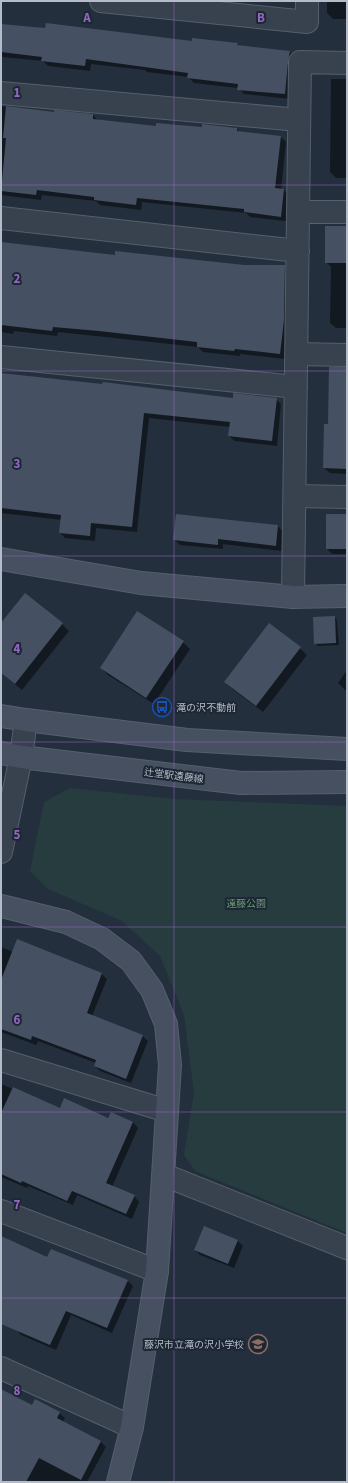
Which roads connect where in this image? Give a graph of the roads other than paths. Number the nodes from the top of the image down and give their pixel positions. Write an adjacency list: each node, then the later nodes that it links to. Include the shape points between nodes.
1 (101, 1): 2 (street, via 307,22)
2 (307, 1)
3 (347, 63): 5 (street, via 300,62)
4 (1, 93): 5 (street)
5 (300, 120): 6 (street)
6 (298, 212): 7 (street); 9 (street)
7 (347, 212)
8 (1, 218): 9 (street)
9 (298, 251): 10 (street)
10 (296, 354): 11 (street); 13 (street)
11 (347, 355)
12 (1, 357): 13 (street)
13 (296, 387): 14 (street)
14 (295, 496): 15 (street); 18 (street)
15 (347, 497)
16 (1, 559): 18 (street, via 141,583)
17 (347, 596): 18 (street)
18 (294, 597)
19 (1, 716): 20 (street)
20 (26, 720): 21 (street, via 187,740); 22 (street)
21 (347, 749)
22 (11, 755): 23 (street, 辻堂駅遠藤線, via 241,783); 24 (street)
23 (347, 782)
24 (1, 852)
25 (1, 906): 27 (street, via 66,922 102,939 131,961 152,990 166,1024 170,1065)
26 (1, 1060): 27 (street)
27 (167, 1111): 28 (street)
28 (164, 1175): 30 (street); 31 (street)
29 (1, 1210): 31 (street)
30 (347, 1248)
31 (157, 1271): 33 (street)
32 (1, 1368): 33 (street)
33 (132, 1427): 34 (street)
34 (118, 1482)

